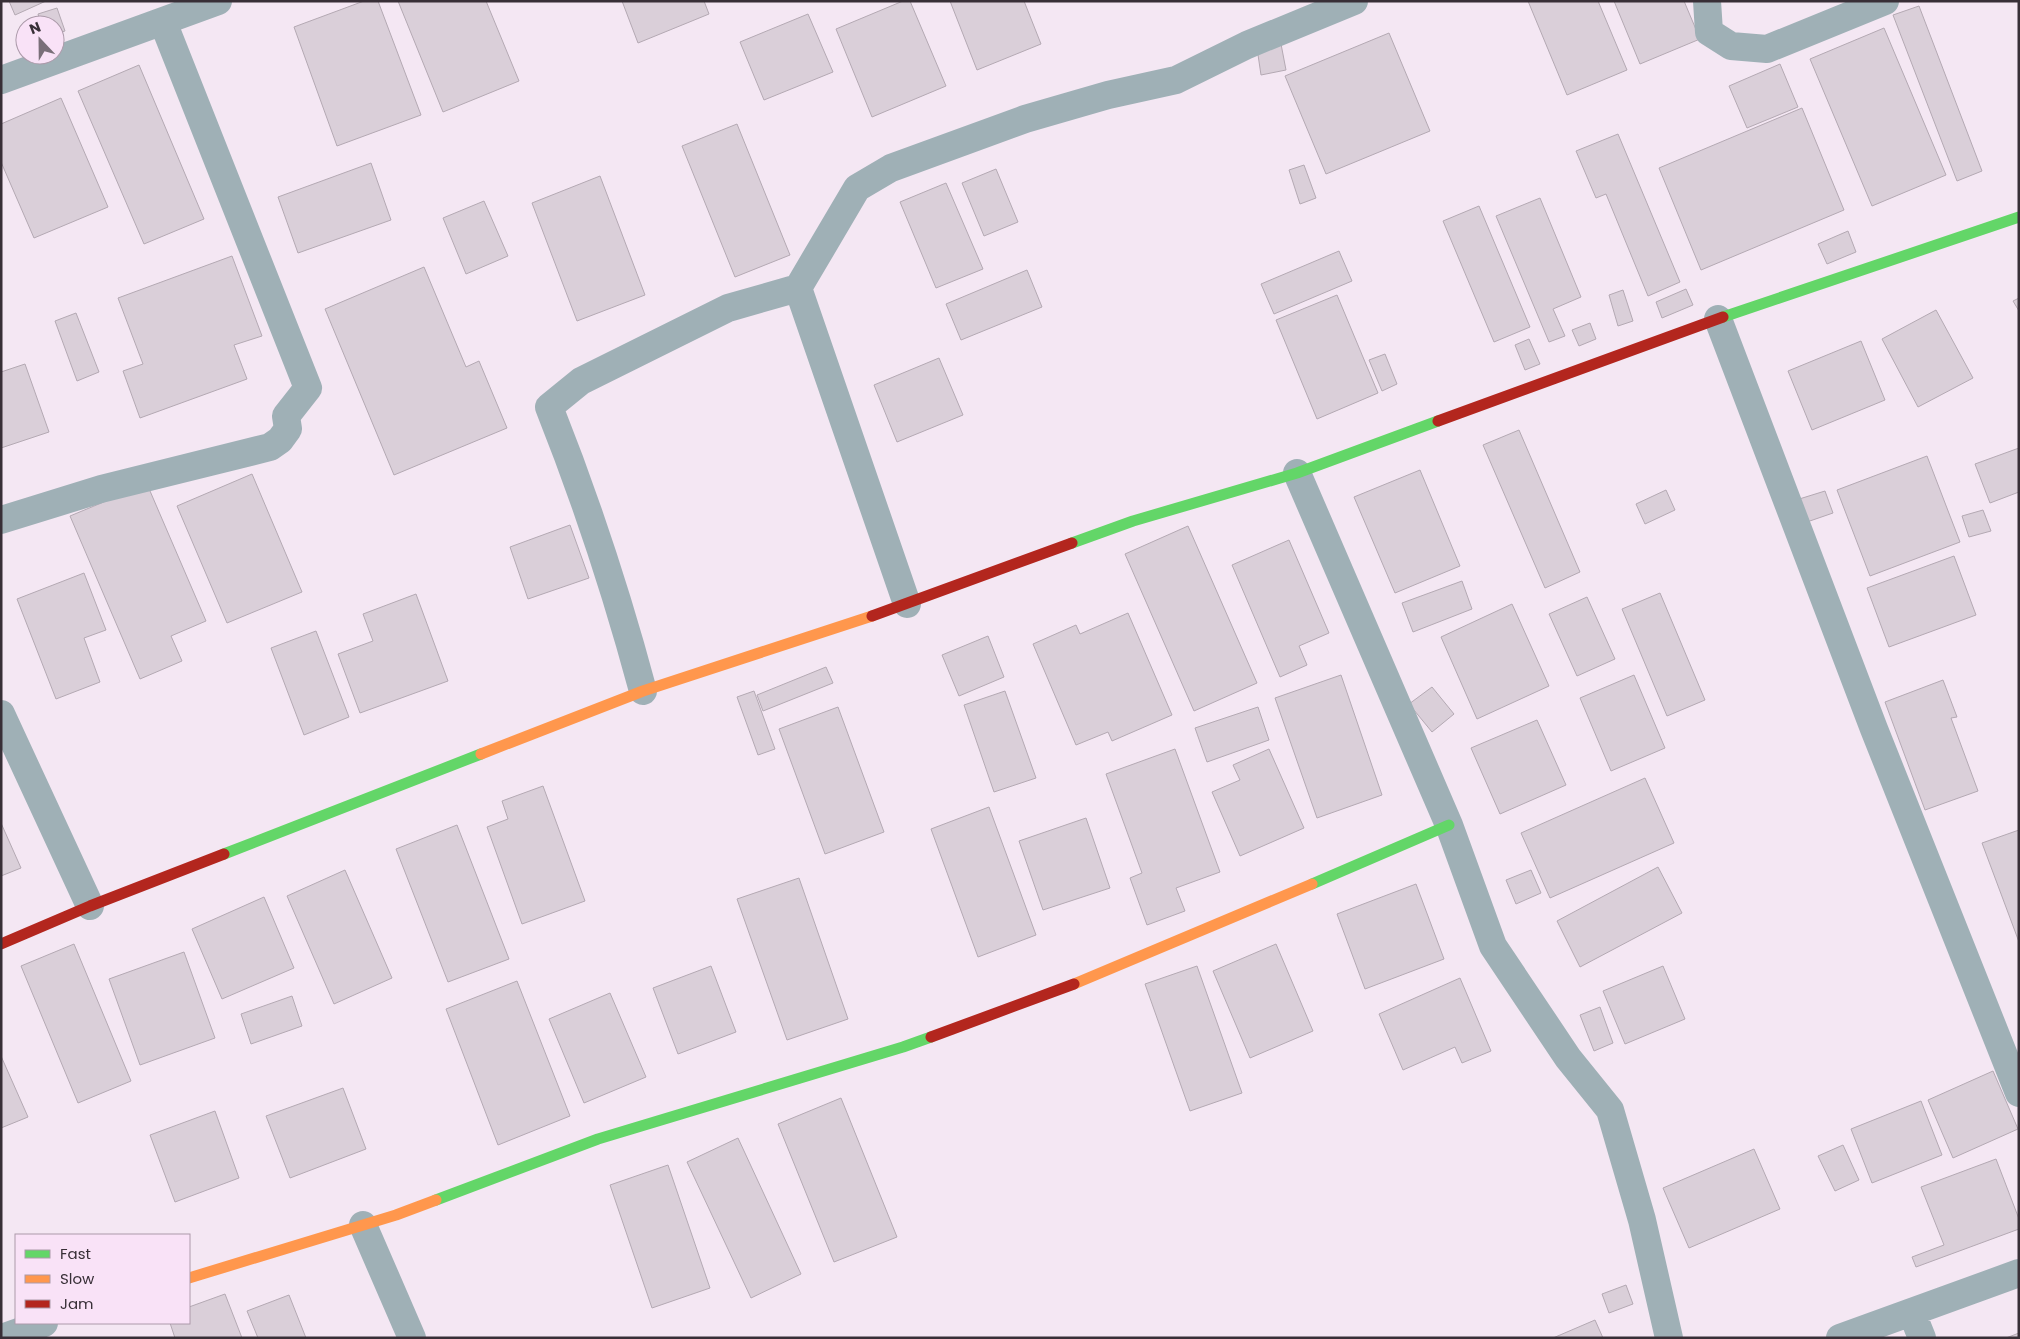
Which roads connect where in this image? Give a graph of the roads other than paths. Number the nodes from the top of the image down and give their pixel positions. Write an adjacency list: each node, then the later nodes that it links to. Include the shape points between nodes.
1 (218, 1): 5 (street)
2 (1354, 1): 8 (street, via 1247,45 1176,80 1108,94 1025,118 891,168 857,188)
3 (1707, 1): 4 (street, via 1709,32 1731,46 1767,49)
4 (1886, 1)
5 (163, 22): 6 (street); 11 (street, via 308,388 286,416 288,429 270,447 101,489)
6 (1, 80)
7 (2019, 216): 9 (street)
8 (798, 288): 12 (street); 13 (street, via 728,308 581,381 549,407 584,496 622,612)
9 (1718, 319): 10 (street); 18 (street, via 1874,729)
10 (1297, 473): 12 (street, via 1132,521); 15 (street)
11 (1, 520)
12 (908, 604): 13 (street)
13 (643, 690): 16 (street)
14 (1, 714): 16 (street)
15 (1449, 825): 19 (street, via 1075,984 903,1047 598,1140); 26 (street, via 1493,946 1568,1058 1610,1110 1642,1220)
16 (90, 906): 17 (street)
17 (1, 944)
18 (2019, 1093)
19 (363, 1225): 21 (street); 25 (street)
20 (2019, 1273): 22 (street)
21 (190, 1278)
22 (1912, 1313): 27 (street); 28 (street)
23 (41, 1324): 24 (street)
24 (2, 1338)
25 (412, 1338)
26 (1669, 1338)
27 (1840, 1338)
28 (1922, 1338)

